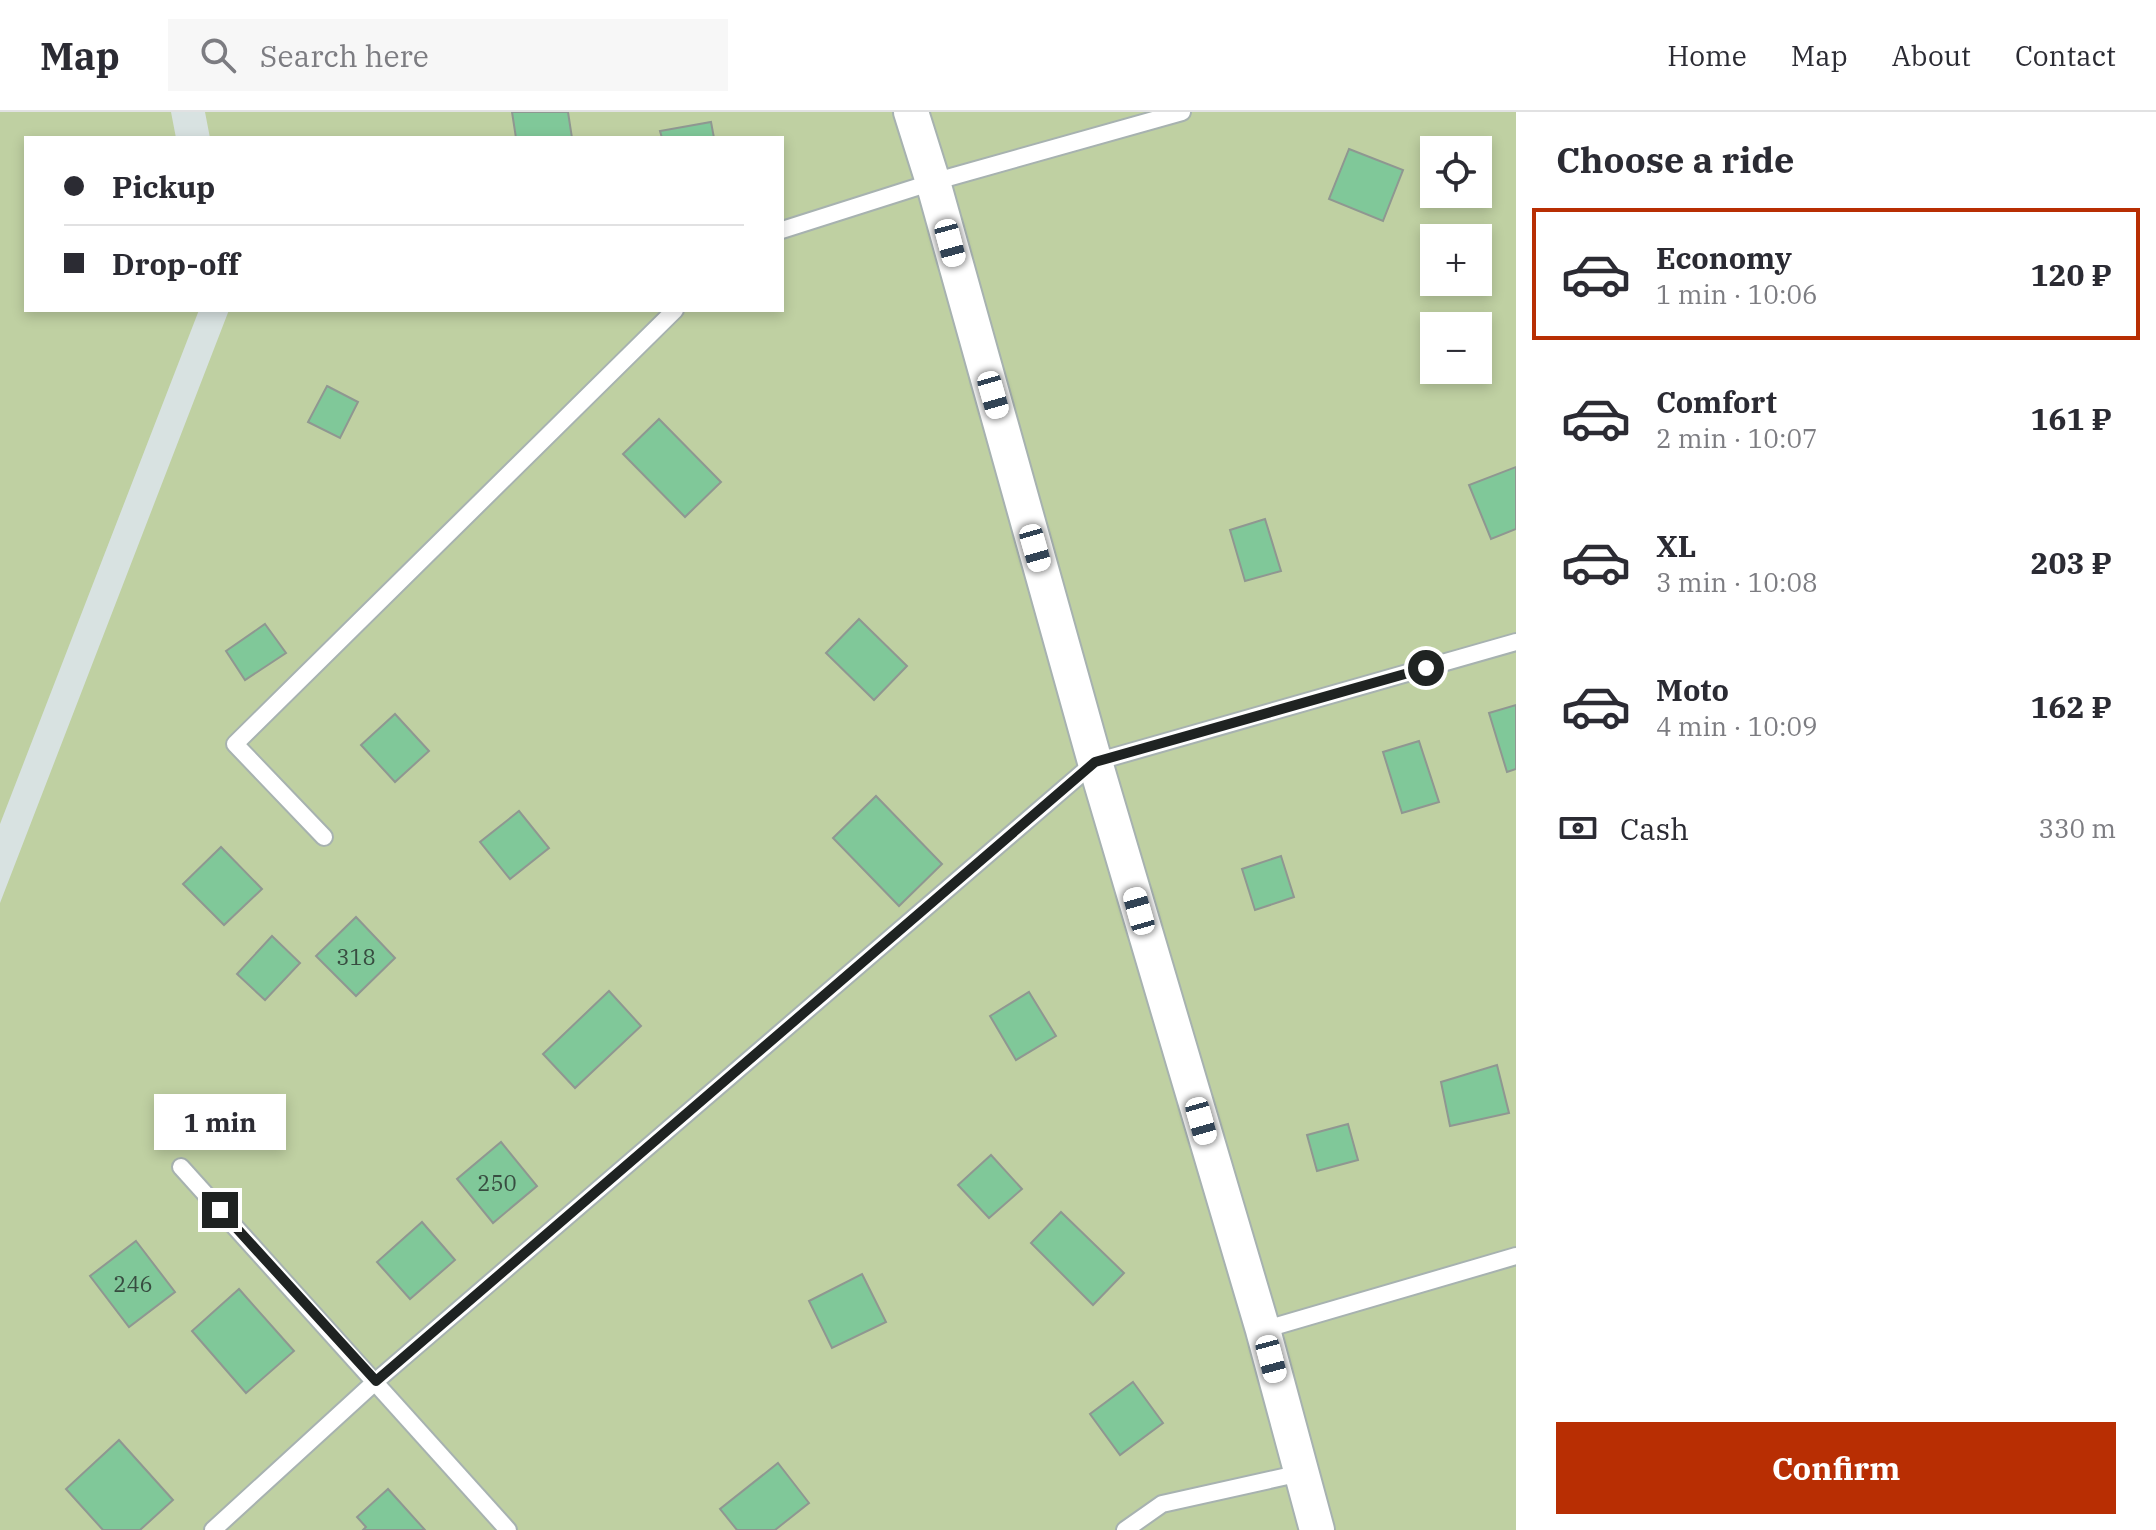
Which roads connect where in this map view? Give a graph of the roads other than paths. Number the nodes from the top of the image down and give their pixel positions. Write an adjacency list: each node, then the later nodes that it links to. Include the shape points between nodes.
1 (911, 112): 3 (street)
2 (1182, 112): 3 (lane)
3 (933, 182): 4 (lane); 7 (street)
4 (784, 229)
5 (673, 312): 8 (lane, via 235,744)
6 (1516, 642): 7 (lane)
7 (1095, 762): 11 (street); 12 (lane)
8 (324, 837)
9 (181, 1167): 12 (lane)
10 (1516, 1256): 11 (lane)
11 (1263, 1330): 13 (street)
12 (376, 1381): 14 (lane); 15 (lane)
13 (1301, 1473): 16 (lane, via 1162,1504); 17 (street)
14 (213, 1530)
15 (508, 1530)
16 (1125, 1530)
17 (1317, 1530)

